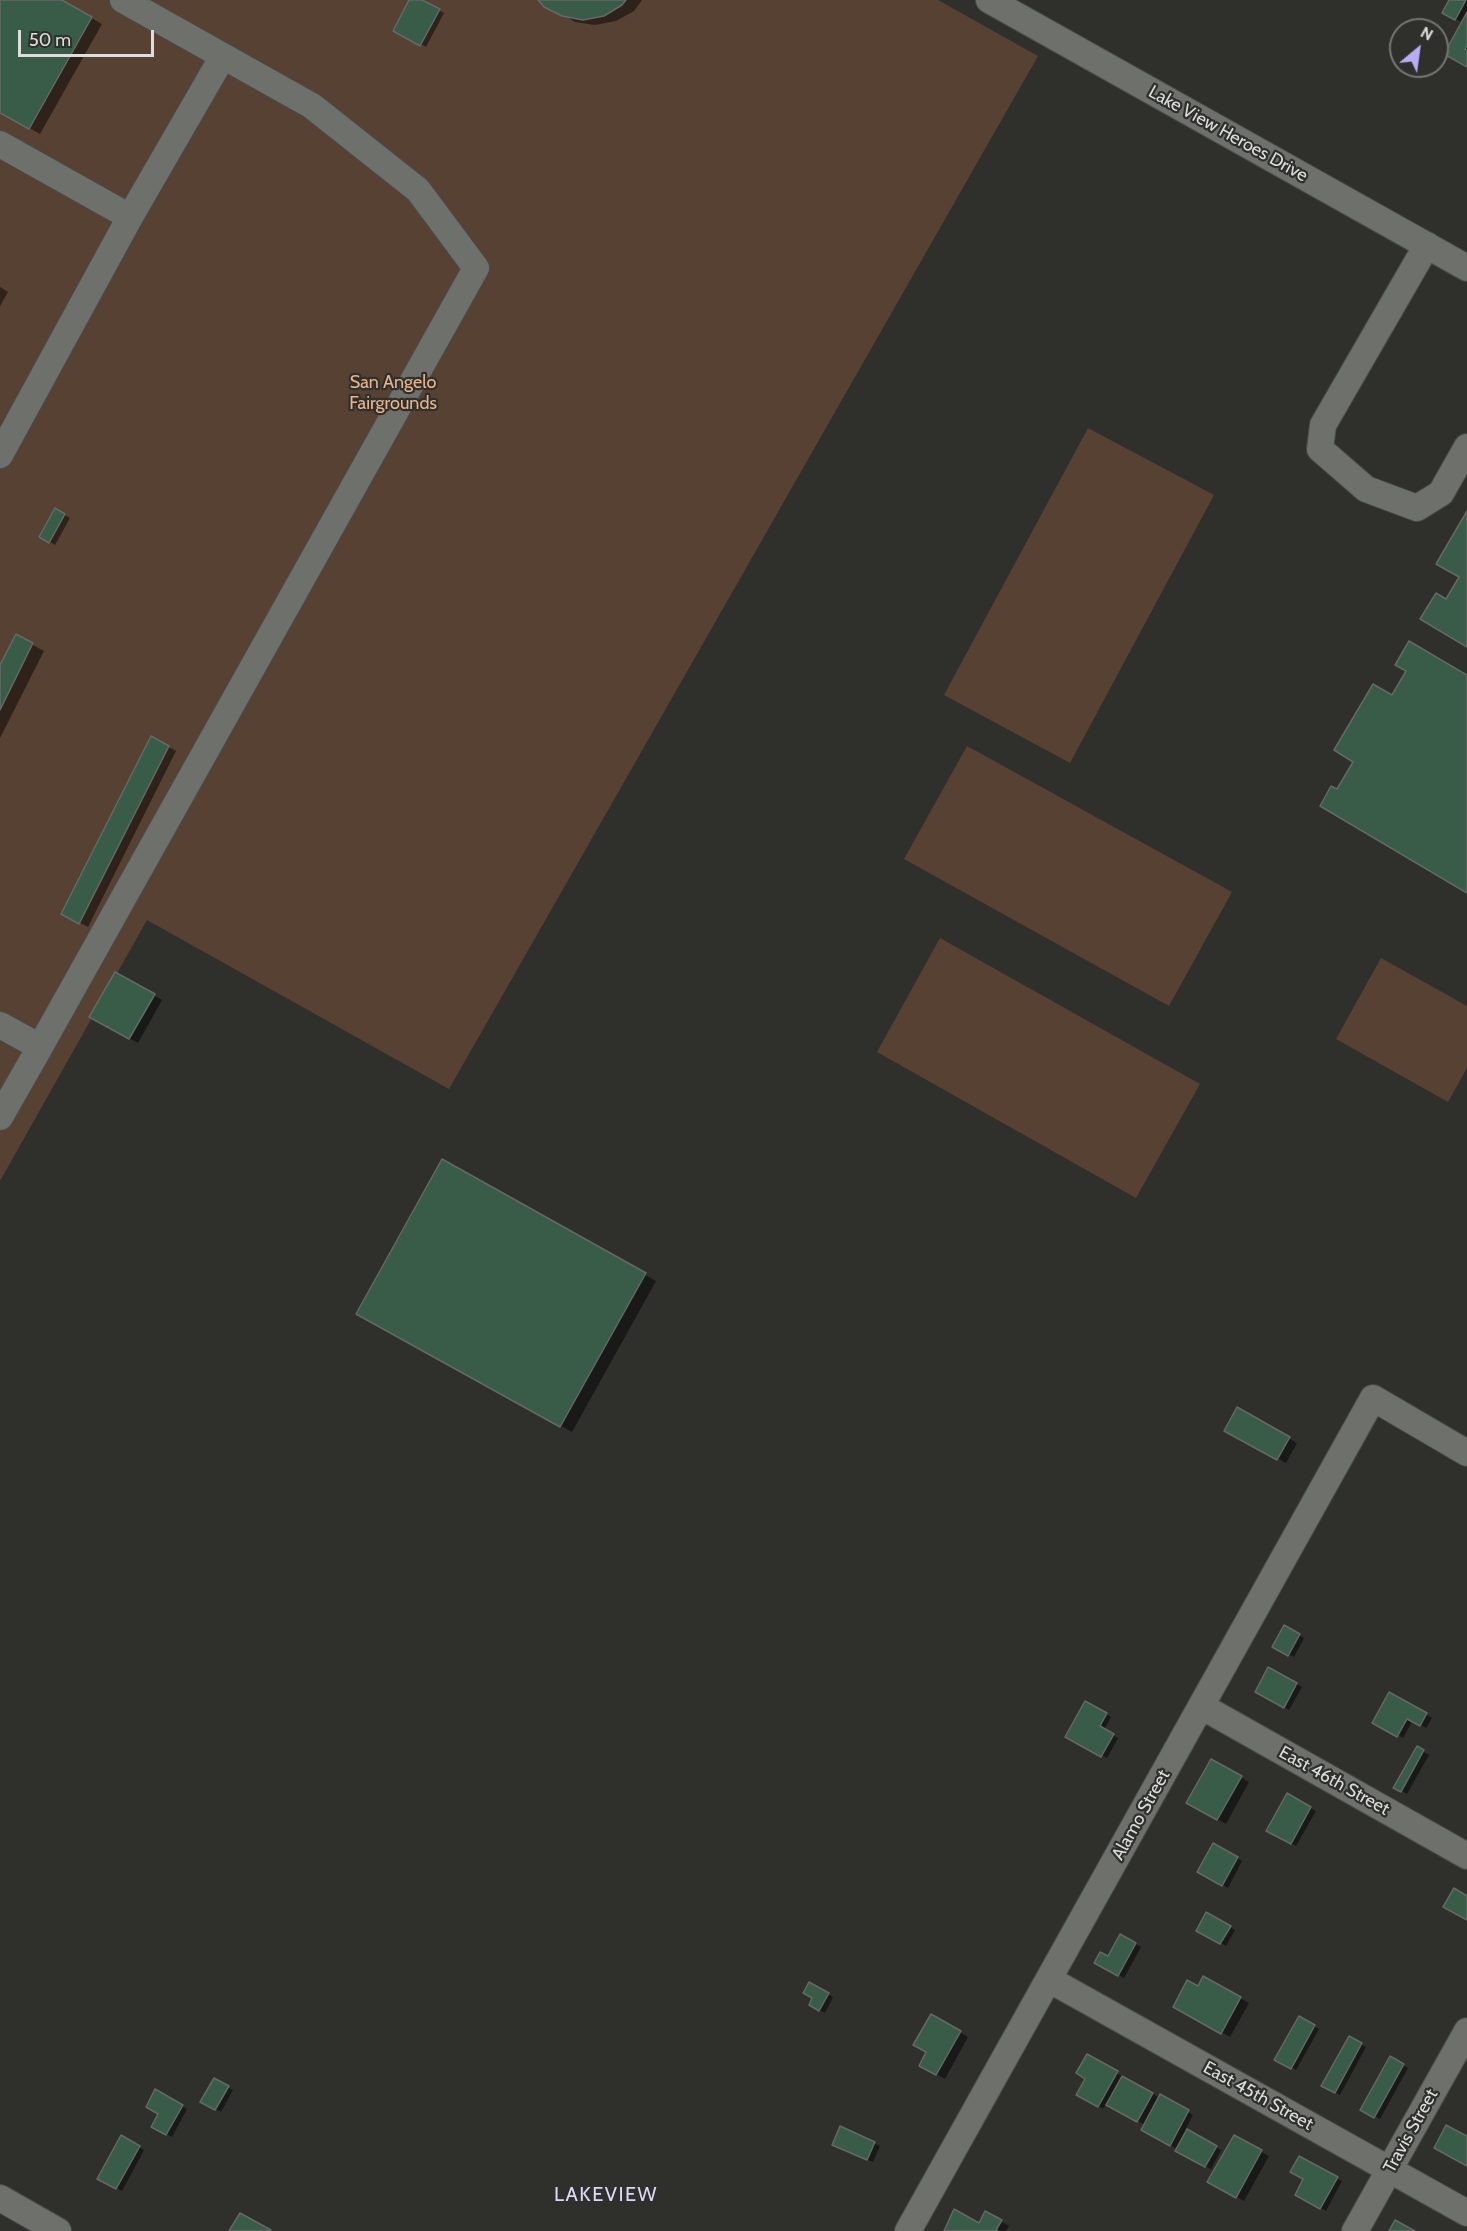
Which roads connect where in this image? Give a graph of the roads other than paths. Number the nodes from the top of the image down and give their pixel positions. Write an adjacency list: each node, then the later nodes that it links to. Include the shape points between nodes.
1 (123, 0): 3 (street)
2 (989, 0): 6 (street, Lake View Heroes Drive)
3 (223, 56): 5 (street); 11 (street, via 312,106 418,190 476,268)
4 (0, 144): 5 (street)
5 (130, 217): 9 (street)
6 (1427, 245): 7 (street, Lake View Heroes Drive); 8 (street, via 1323,424 1320,449 1366,489 1417,508 1441,493)
7 (1467, 268)
8 (1467, 447)
9 (0, 455)
10 (0, 1025): 11 (street)
11 (40, 1047): 12 (street)
12 (0, 1117)
13 (1467, 1453): 14 (street, Alamo Street, via 1373,1398)
14 (1202, 1706): 15 (street, East 46th Street); 16 (street, Alamo Street)
15 (1467, 1856)
16 (1050, 1980): 18 (street, East 45th Street); 22 (street, Alamo Street)
17 (1467, 2031): 18 (street, Travis Street)
18 (1390, 2169): 20 (street, East 45th Street); 23 (street, Travis Street)
19 (0, 2198): 21 (street)
20 (1467, 2213)
21 (58, 2231)
22 (908, 2231)
23 (1355, 2231)

